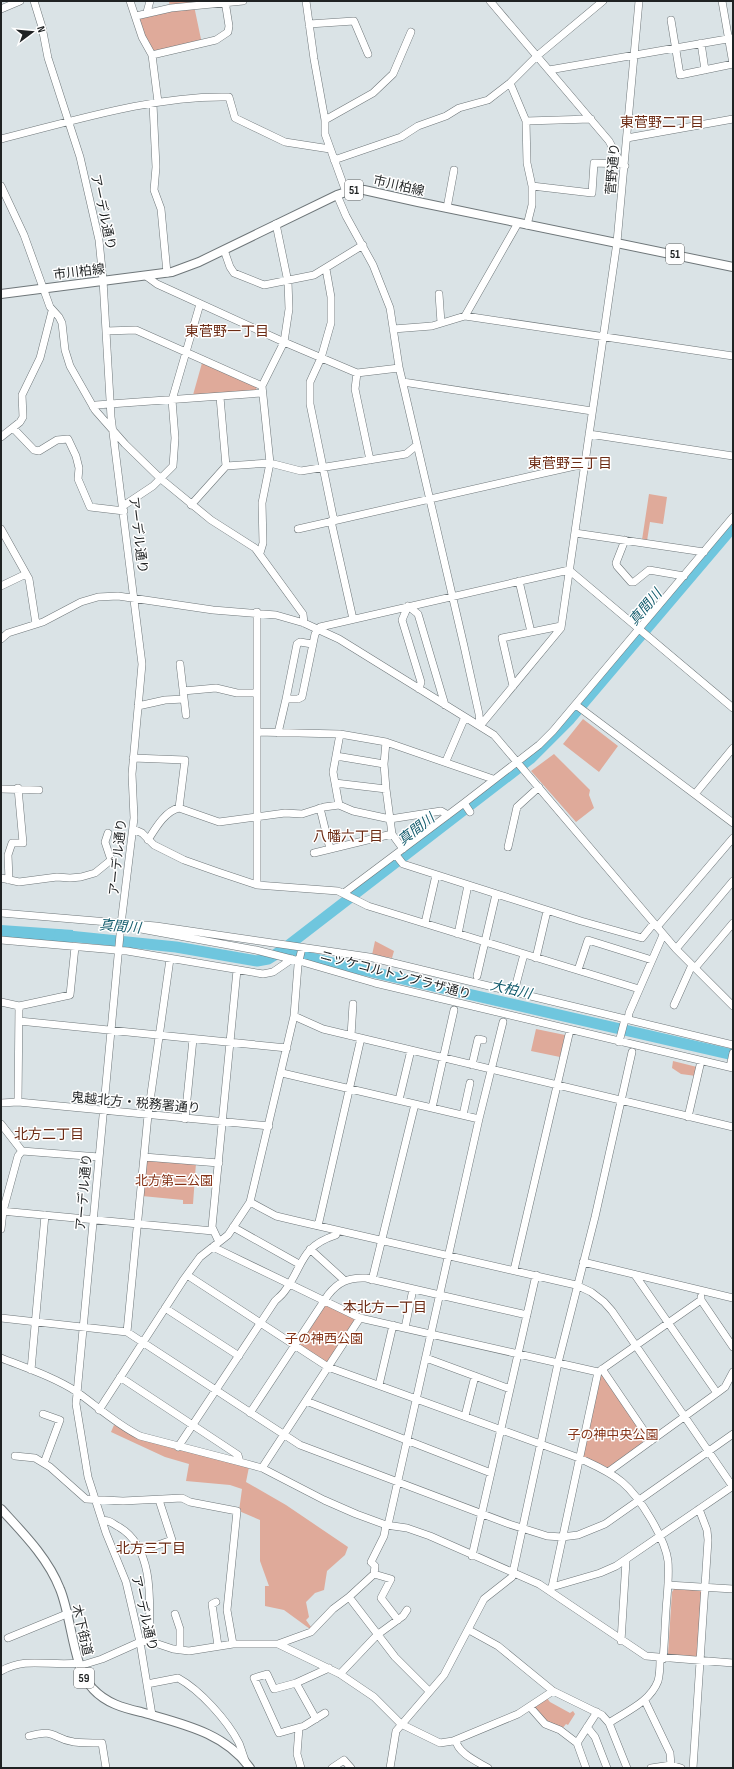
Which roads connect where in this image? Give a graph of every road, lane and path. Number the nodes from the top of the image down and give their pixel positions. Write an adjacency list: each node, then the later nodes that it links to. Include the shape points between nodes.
1 (20, 1): 12 (street)
2 (34, 1): 33 (street, アーデル通り, via 48,58)
3 (130, 1): 14 (street)
4 (150, 1): 13 (street)
5 (243, 1): 11 (street)
6 (306, 1): 16 (street)
7 (490, 1): 24 (street)
8 (603, 1): 24 (street)
9 (639, 1): 23 (street, 菅野通り)
10 (722, 1): 18 (street)
11 (225, 2): 13 (street); 22 (street, via 228,32 216,40)
12 (1, 9)
13 (147, 12): 14 (street)
14 (136, 16): 22 (street, via 141,35)
15 (671, 20): 20 (street)
16 (309, 24): 21 (street, via 354,21); 31 (street)
17 (411, 32): 31 (street, via 393,74 374,93)
18 (731, 38): 19 (street); 26 (street, via 733,64)
19 (701, 43): 20 (street); 26 (street)
20 (675, 48): 23 (street); 26 (street, via 680,75)
21 (368, 54)
22 (152, 55): 28 (street)
23 (634, 55): 25 (street); 34 (street, 菅野通り)
24 (537, 56): 25 (street); 27 (street)
25 (549, 70): 29 (street)
26 (705, 70)
27 (510, 83): 32 (street); 37 (street, via 488,100 459,108 446,116 418,126 401,137)
28 (156, 103): 33 (street); 36 (street, via 207,96 229,97 235,118 285,142); 52 (street, via 154,190 161,209)
29 (591, 119): 32 (street); 38 (street)
30 (733, 119): 34 (street)
31 (326, 120): 36 (street)
32 (526, 121): 41 (street, via 527,163)
33 (69, 122): 35 (street); 54 (street, アーデル通り, via 96,226)
34 (627, 138): 38 (street, 菅野通り)
35 (1, 139)
36 (330, 149): 37 (street)
37 (334, 160): 42 (street)
38 (624, 165): 41 (street, via 594,163 592,193); 47 (street, 菅野通り)
39 (454, 170): 44 (street)
40 (1, 186): 57 (street, via 15,212)
41 (532, 186): 46 (street, via 532,205)
42 (346, 192): 43 (main road, 市川柏線 / 51); 44 (main road, 市川柏線 / 51, via 364,190)
43 (336, 195): 45 (main road, 市川柏線 / 51); 48 (street)
44 (447, 208): 46 (main road, 市川柏線 / 51)
45 (276, 224): 49 (main road, 市川柏線 / 51); 55 (street)
46 (522, 224): 47 (main road, 市川柏線 / 51); 62 (street)
47 (617, 242): 50 (main road, 市川柏線 / 51); 66 (street, 菅野通り)
48 (363, 245): 51 (street); 64 (street, via 390,308)
49 (224, 250): 52 (main road, 市川柏線 / 51); 55 (street, via 234,274 258,284)
50 (733, 267)
51 (326, 269): 55 (street); 70 (street, via 331,297 331,323)
52 (164, 274): 53 (main road, 市川柏線 / 51); 56 (street)
53 (146, 276): 54 (main road, 市川柏線 / 51); 56 (street)
54 (103, 280): 57 (main road, 市川柏線 / 51); 65 (street, アーデル通り)
55 (288, 282): 67 (street, via 289,309)
56 (162, 286): 60 (street)
57 (44, 288): 58 (main road, 市川柏線 / 51); 61 (street)
58 (1, 294)
59 (439, 294): 63 (street)
60 (200, 304): 67 (street); 68 (street)
61 (52, 311): 79 (street, via 62,323 68,363); 81 (street, via 40,358 22,395 22,417)
62 (465, 316): 63 (street); 66 (street)
63 (441, 323): 64 (street, via 421,328)
64 (393, 329): 71 (street)
65 (106, 331): 68 (street, via 136,330); 78 (street, アーデル通り)
66 (604, 337): 69 (street); 80 (street, 菅野通り)
67 (284, 342): 70 (street); 74 (street)
68 (186, 352): 74 (street); 77 (street)
69 (733, 356)
70 (321, 358): 72 (street); 91 (street, via 310,382 310,404)
71 (400, 368): 72 (street); 73 (street)
72 (357, 373): 87 (street, via 354,389)
73 (403, 382): 80 (street); 85 (street)
74 (262, 386): 75 (street)
75 (262, 393): 76 (street); 88 (street)
76 (220, 396): 77 (street); 90 (street)
77 (172, 400): 78 (street); 92 (street, via 175,438 173,466)
78 (110, 405): 79 (street); 82 (street, アーデル通り)
79 (93, 407): 82 (street)
80 (592, 411): 83 (street, 菅野通り)
81 (13, 428): 84 (street); 95 (street, via 34,450 39,451 57,440 68,439 76,456 78,479 90,507)
82 (113, 430): 92 (street); 95 (street, アーデル通り)
83 (589, 434): 86 (street); 89 (street, 菅野通り)
84 (1, 437)
85 (417, 445): 87 (street, via 406,454); 93 (street)
86 (733, 456)
87 (370, 460): 91 (street)
88 (270, 463): 90 (street); 91 (street, via 301,471); 103 (street, via 262,503 263,543)
89 (584, 464): 93 (street); 100 (street, 菅野通り)
90 (226, 466): 94 (street)
91 (323, 467): 97 (street)
92 (161, 479): 94 (street); 95 (street)
93 (430, 500): 97 (street); 111 (street)
94 (191, 505): 103 (street)
95 (123, 509): 110 (street, アーデル通り)
96 (733, 517): 104 (street)
97 (333, 521): 99 (street); 114 (street)
98 (1, 528): 101 (street)
99 (298, 529)
100 (575, 533): 102 (street); 105 (street, 菅野通り)
101 (3, 540): 106 (street)
102 (625, 540): 104 (street); 107 (street, via 616,563 631,582 649,570)
103 (260, 552): 115 (street, via 303,614)
104 (704, 552): 107 (street)
105 (569, 570): 108 (street); 117 (street, 菅野通り); 119 (street)
106 (26, 574): 109 (street); 116 (street)
107 (684, 576): 119 (street)
108 (519, 581): 111 (street); 120 (street)
109 (1, 586)
110 (134, 597): 113 (street, via 213,610); 116 (street, via 107,596 89,599); 132 (street, アーデル通り, via 142,664)
111 (452, 597): 112 (street); 136 (street)
112 (408, 606): 114 (street); 125 (street, via 402,620 421,682); 130 (street, via 418,614)
113 (257, 612): 115 (street); 127 (street)
114 (353, 619): 118 (street)
115 (304, 623): 118 (street)
116 (36, 624): 121 (street, via 8,633)
117 (561, 626): 120 (street); 124 (street)
118 (318, 629): 122 (street); 125 (street, via 339,639)
119 (639, 629): 131 (street); 133 (street)
120 (531, 632): 124 (street, via 502,638)
121 (1, 639)
122 (312, 644): 129 (street, via 302,697); 129 (street, via 297,644)
123 (180, 664): 126 (street)
124 (513, 686): 136 (street)
125 (419, 689): 130 (street)
126 (183, 690): 127 (street, via 216,688 236,693); 128 (street)
127 (257, 693): 137 (street)
128 (184, 699): 132 (street); 134 (street)
129 (286, 699): 138 (street)
130 (445, 705): 135 (street)
131 (576, 705): 145 (street, via 549,736); 154 (street)
132 (138, 706): 143 (street, アーデル通り)
133 (733, 708)
134 (186, 715)
135 (465, 717): 136 (street); 144 (street)
136 (480, 726): 145 (street, via 496,737)
137 (257, 732): 138 (street); 161 (street)
138 (278, 733): 139 (street)
139 (340, 734): 140 (street); 142 (street)
140 (386, 742): 144 (street); 146 (street)
141 (733, 748): 154 (street)
142 (336, 756): 146 (street); 148 (street, via 333,772)
143 (133, 758): 157 (street, via 185,760); 164 (street, アーデル通り)
144 (446, 761): 147 (street)
145 (516, 761): 147 (street); 149 (street)
146 (384, 764): 152 (street)
147 (493, 779): 155 (street)
148 (335, 783): 152 (street); 156 (street)
149 (539, 787): 169 (street, via 517,807); 187 (street)
150 (18, 788): 151 (street); 153 (street); 176 (street, via 23,843 12,843 8,855)
151 (1, 789)
152 (386, 789): 162 (street)
153 (39, 790)
154 (695, 794): 163 (street)
155 (464, 804): 159 (street); 160 (street)
156 (339, 805): 158 (street); 162 (street)
157 (180, 808): 161 (street, via 219,822); 168 (street, via 175,809 156,827)
158 (320, 808): 161 (street, via 302,814); 170 (street)
159 (470, 812)
160 (448, 815): 162 (street, via 441,811); 171 (street)
161 (257, 816): 178 (street)
162 (390, 819): 166 (street)
163 (733, 823)
164 (133, 829): 168 (street, via 142,833); 186 (street, アーデル通り)
165 (108, 833): 176 (street, via 105,842 111,860 95,873 70,878 57,877 19,882)
166 (392, 834): 170 (street); 171 (street)
167 (733, 838): 187 (street)
168 (148, 840): 178 (street, via 184,860)
169 (508, 847)
170 (330, 849): 172 (street)
171 (403, 849): 173 (street)
172 (314, 854)
173 (396, 855): 174 (street, via 403,864); 180 (street)
174 (436, 875): 179 (street); 184 (street)
175 (1, 878): 176 (street)
176 (9, 880)
177 (733, 881): 194 (street)
178 (257, 885): 180 (street)
179 (468, 885): 181 (street); 188 (street)
180 (344, 893): 184 (street, via 368,906)
181 (496, 894): 182 (street); 191 (street)
182 (547, 911): 187 (street, via 642,938); 197 (street)
183 (1, 914): 186 (street, ニッケコルトンプラザ通り)
184 (425, 923): 188 (street)
185 (733, 923): 201 (street)
186 (121, 924): 193 (street, ニッケコルトンプラザ通り, via 156,926); 195 (street, アーデル通り); 199 (street, ニッケコルトンプラザ通り, via 256,950)
187 (656, 925): 189 (street)
188 (458, 934): 191 (street)
189 (664, 935): 194 (street); 200 (street)
190 (1, 940): 192 (street)
191 (486, 942): 196 (street); 204 (street)
192 (75, 947): 195 (street); 211 (street, via 70,995)
193 (300, 947): 199 (street); 206 (street, ニッケコルトンプラザ通り, via 369,957)
194 (676, 949): 201 (street)
195 (119, 950): 198 (street); 218 (street, アーデル通り)
196 (524, 954): 197 (street); 206 (street)
197 (536, 958): 203 (street)
198 (170, 959): 202 (street); 219 (street)
199 (294, 960): 202 (street, via 273,972 263,974); 213 (street); 217 (street, ニッケコルトンプラザ通り, via 375,983)
200 (652, 960): 203 (street, via 588,940); 205 (street)
201 (694, 966): 208 (street); 210 (street)
202 (237, 970): 224 (street)
203 (578, 970): 205 (street)
204 (477, 976)
205 (639, 989): 214 (street)
206 (514, 992): 214 (street, ニッケコルトンプラザ通り)
207 (1, 1002): 211 (street)
208 (732, 1003)
209 (353, 1004): 220 (street)
210 (674, 1005)
211 (19, 1006): 215 (street)
212 (454, 1010): 231 (street)
213 (294, 1016): 220 (street, via 323,1029); 227 (street)
214 (626, 1019): 225 (street); 226 (street, ニッケコルトンプラザ通り)
215 (19, 1021): 218 (street); 242 (street)
216 (503, 1022): 235 (street)
217 (570, 1030): 225 (street, ニッケコルトンプラザ通り); 238 (street)
218 (111, 1031): 219 (street); 248 (street, アーデル通り)
219 (158, 1036): 222 (street); 249 (street)
220 (351, 1036): 221 (street)
221 (361, 1038): 228 (street); 239 (street)
222 (193, 1039): 224 (street); 252 (street)
223 (483, 1040): 233 (street, via 478,1038)
224 (231, 1042): 227 (street); 254 (street)
225 (619, 1042): 232 (street, ニッケコルトンプラザ通り)
226 (733, 1045)
227 (287, 1048): 236 (street)
228 (411, 1050): 231 (street); 240 (street)
229 (632, 1052): 241 (street)
230 (733, 1053): 234 (street)
231 (443, 1057): 233 (street); 246 (street)
232 (701, 1061): 234 (street, ニッケコルトンプラザ通り); 251 (street)
233 (472, 1065): 235 (street)
234 (731, 1066)
235 (491, 1069): 238 (street); 253 (street)
236 (282, 1073): 239 (street); 256 (street)
237 (470, 1083): 250 (street)
238 (557, 1086): 241 (street); 278 (street)
239 (350, 1089): 240 (street); 267 (street)
240 (399, 1100): 245 (street)
241 (621, 1101): 251 (street); 276 (street)
242 (18, 1102): 244 (street, 鬼越北方・税務署通り); 248 (street, 鬼越北方・税務署通り)
243 (1, 1103): 244 (street, 鬼越北方・税務署通り)
244 (9, 1103): 247 (street)
245 (415, 1104): 246 (street); 272 (street)
246 (432, 1108): 250 (street)
247 (1, 1109)
248 (104, 1111): 249 (street, 鬼越北方・税務署通り); 259 (street, アーデル通り)
249 (148, 1115): 252 (street, 鬼越北方・税務署通り); 260 (street)
250 (463, 1115): 253 (street)
251 (688, 1116): 257 (street)
252 (185, 1119): 254 (street, 鬼越北方・税務署通り)
253 (479, 1119): 275 (street)
254 (223, 1122): 256 (street, 鬼越北方・税務署通り); 261 (street)
255 (1, 1124): 258 (street)
256 (269, 1126): 262 (street)
257 (733, 1127)
258 (22, 1151): 259 (street); 263 (street, via 18,1156)
259 (99, 1157): 265 (street, アーデル通り)
260 (144, 1157): 261 (street); 266 (street)
261 (219, 1163): 270 (street)
262 (250, 1202): 267 (street, via 276,1216); 268 (street)
263 (2, 1211): 264 (street); 269 (street)
264 (45, 1215): 265 (street); 296 (street)
265 (93, 1220): 266 (street); 300 (street, アーデル通り)
266 (138, 1224): 270 (street); 302 (street)
267 (318, 1226): 271 (street)
268 (233, 1227): 273 (street); 277 (street)
269 (1, 1229)
270 (213, 1231): 273 (street)
271 (337, 1231): 272 (street); 274 (street, via 336,1235)
272 (382, 1241): 275 (street); 283 (street)
273 (216, 1244): 279 (street, via 200,1257); 284 (street)
274 (310, 1249): 277 (street); 282 (street)
275 (449, 1256): 278 (street); 288 (street)
276 (583, 1262): 281 (street); 285 (street)
277 (299, 1264): 284 (street)
278 (514, 1270): 280 (street)
279 (187, 1275): 292 (street); 297 (street)
280 (536, 1275): 285 (street); 293 (street)
281 (635, 1275): 287 (street); 298 (street)
282 (344, 1280): 283 (street, via 356,1277); 290 (street, via 333,1288)
283 (372, 1280): 286 (street)
284 (289, 1282): 290 (street); 297 (street)
285 (576, 1285): 306 (street, via 604,1302); 312 (street)
286 (413, 1289): 288 (street); 301 (street)
287 (702, 1290): 289 (street); 291 (street)
288 (440, 1295): 293 (street); 303 (street)
289 (733, 1298)
290 (324, 1300): 295 (street); 305 (street)
291 (701, 1300): 298 (street); 307 (street)
292 (165, 1308): 304 (street); 309 (street)
293 (527, 1315): 308 (street)
294 (1, 1318): 296 (street)
295 (360, 1318): 299 (street); 313 (street)
296 (36, 1321): 300 (street); 314 (street)
297 (261, 1322): 305 (street); 309 (street)
298 (668, 1323): 306 (street); 323 (street)
299 (393, 1325): 301 (street); 319 (street)
300 (82, 1327): 302 (street); 322 (street, アーデル通り)
301 (405, 1328): 303 (street)
302 (127, 1332): 304 (street)
303 (431, 1335): 308 (street); 311 (street)
304 (143, 1342): 318 (street); 321 (street)
305 (294, 1345): 313 (street); 327 (street)
306 (636, 1345): 315 (street); 330 (street)
307 (733, 1347)
308 (518, 1355): 312 (street); 320 (street)
309 (239, 1356): 321 (street)
310 (1, 1358): 314 (street)
311 (426, 1358): 317 (street); 324 (street)
312 (558, 1363): 315 (street); 337 (street)
313 (328, 1367): 319 (street); 325 (street)
314 (31, 1370): 322 (street)
315 (600, 1371): 336 (street); 341 (street)
316 (733, 1372): 323 (street, via 725,1387)
317 (475, 1376): 320 (street); 329 (street)
318 (120, 1378): 326 (street); 331 (street)
319 (379, 1384): 324 (street)
320 (510, 1389): 332 (street)
321 (216, 1390): 327 (street); 331 (street)
322 (76, 1392): 326 (street); 349 (street, アーデル通り, via 88,1477)
323 (718, 1393): 330 (street)
324 (417, 1398): 329 (street); 335 (street)
325 (306, 1402): 334 (street); 335 (street)
326 (99, 1410): 338 (street, via 140,1436)
327 (250, 1413): 334 (street)
328 (43, 1414): 343 (street, via 60,1420)
329 (465, 1416): 332 (street)
330 (685, 1417): 336 (street); 339 (street)
331 (193, 1424): 338 (street); 342 (street, via 238,1455)
332 (501, 1430): 337 (street); 346 (street)
333 (733, 1434): 339 (street)
334 (282, 1435): 344 (street); 347 (street, via 300,1445)
335 (408, 1440): 346 (street); 347 (street)
336 (651, 1441): 345 (street)
337 (540, 1445): 341 (street); 358 (street)
338 (178, 1447): 342 (street)
339 (709, 1451): 348 (street); 351 (street)
340 (15, 1456): 343 (street, via 35,1458)
341 (579, 1458): 345 (street); 360 (street)
342 (240, 1462): 344 (street)
343 (44, 1463): 349 (street, via 86,1499)
344 (262, 1468): 357 (street, via 324,1500)
345 (608, 1472): 351 (street, via 622,1482)
346 (491, 1473): 354 (street)
347 (399, 1482): 354 (street); 357 (street)
348 (733, 1486): 353 (street)
349 (96, 1500): 350 (street); 356 (street, アーデル通り)
350 (159, 1500): 361 (street, via 172,1540); 382 (street, via 182,1498 190,1502 237,1511 227,1610)
351 (638, 1501): 359 (street); 360 (street, via 596,1528 578,1535)
352 (1, 1509): 355 (main road, 木下街道 / 59)
353 (699, 1509): 359 (street); 367 (street, via 707,1530)
354 (482, 1514): 358 (street); 362 (street)
355 (4, 1518): 373 (main road, 木下街道 / 59, via 41,1555 54,1574)
356 (102, 1521): 361 (street, via 108,1520 128,1532); 381 (street, アーデル通り, via 122,1567)
357 (387, 1525): 362 (street, via 407,1528 430,1536); 365 (street, via 371,1562 375,1566)
358 (522, 1528): 360 (street, via 542,1535); 364 (street)
359 (661, 1536): 363 (street); 366 (street, via 668,1561)
360 (562, 1537): 368 (street)
361 (141, 1551): 379 (street, via 145,1562 150,1609)
362 (472, 1556): 364 (street)
363 (626, 1561): 368 (street, via 600,1574); 380 (street)
364 (512, 1572): 368 (street); 376 (street, via 512,1577 484,1599)
365 (374, 1574): 370 (street); 375 (street, via 391,1579 381,1598)
366 (668, 1586): 367 (street); 386 (street)
367 (705, 1587): 369 (street); 387 (street)
368 (550, 1589): 380 (street)
369 (733, 1589)
370 (349, 1597): 377 (street); 383 (street, via 333,1609 311,1632)
371 (216, 1602): 384 (street, via 212,1604)
372 (407, 1610): 375 (street)
373 (69, 1613): 378 (street); 388 (main road, 木下街道 / 59)
374 (175, 1614): 385 (street, via 180,1629)
375 (398, 1620): 377 (street)
376 (469, 1630): 395 (street, via 444,1675); 396 (street, via 498,1646)
377 (377, 1635): 392 (street); 395 (street)
378 (8, 1638)
379 (149, 1641): 381 (street); 385 (street)
380 (621, 1641): 386 (street, via 646,1656)
381 (140, 1642): 388 (street, via 102,1659); 394 (street, アーデル通り)
382 (233, 1644): 383 (street); 384 (street)
383 (278, 1644): 390 (street)
384 (218, 1646): 385 (street)
385 (180, 1650)
386 (662, 1659): 387 (street); 397 (street, via 659,1679)
387 (700, 1662): 389 (street); 424 (street)
388 (79, 1664): 391 (street, via 21,1662); 401 (main road, 木下街道 / 59, via 86,1680 98,1694 123,1708)
389 (733, 1664)
390 (329, 1668): 392 (street); 393 (street)
391 (1, 1671)
392 (340, 1674): 404 (street, via 374,1697)
393 (296, 1683): 402 (street); 406 (street, via 274,1689 267,1674 254,1678 280,1733)
394 (147, 1684): 401 (street, アーデル通り); 410 (street, via 178,1678 193,1688 221,1718 239,1743)
395 (429, 1691): 404 (street)
396 (553, 1691): 398 (street); 399 (street)
397 (645, 1701): 403 (street); 411 (street, via 670,1753)
398 (530, 1707): 408 (street); 409 (street, via 545,1724 560,1730)
399 (597, 1712): 403 (street); 405 (street)
400 (325, 1713): 402 (street)
401 (152, 1715): 410 (main road, 木下街道 / 59, via 208,1733 226,1744)
402 (316, 1719): 406 (street)
403 (609, 1722): 421 (street)
404 (401, 1724): 408 (street, via 440,1743); 417 (street, via 396,1731)
405 (587, 1727): 409 (street); 420 (street, via 595,1737)
406 (299, 1728): 414 (street, via 296,1754)
407 (30, 1736): 413 (street, via 43,1732 73,1742 102,1743)
408 (456, 1740): 418 (street, via 456,1744 466,1754)
409 (577, 1743): 419 (street)
410 (247, 1765)
411 (671, 1765): 412 (street); 423 (street)
412 (659, 1767): 422 (street)
413 (106, 1768)
414 (301, 1768)
415 (332, 1768): 416 (street, via 344,1760)
416 (351, 1768)
417 (390, 1768)
418 (488, 1768)
419 (586, 1768)
420 (607, 1768)
421 (628, 1768)
422 (651, 1768)
423 (681, 1768)
424 (693, 1768)

